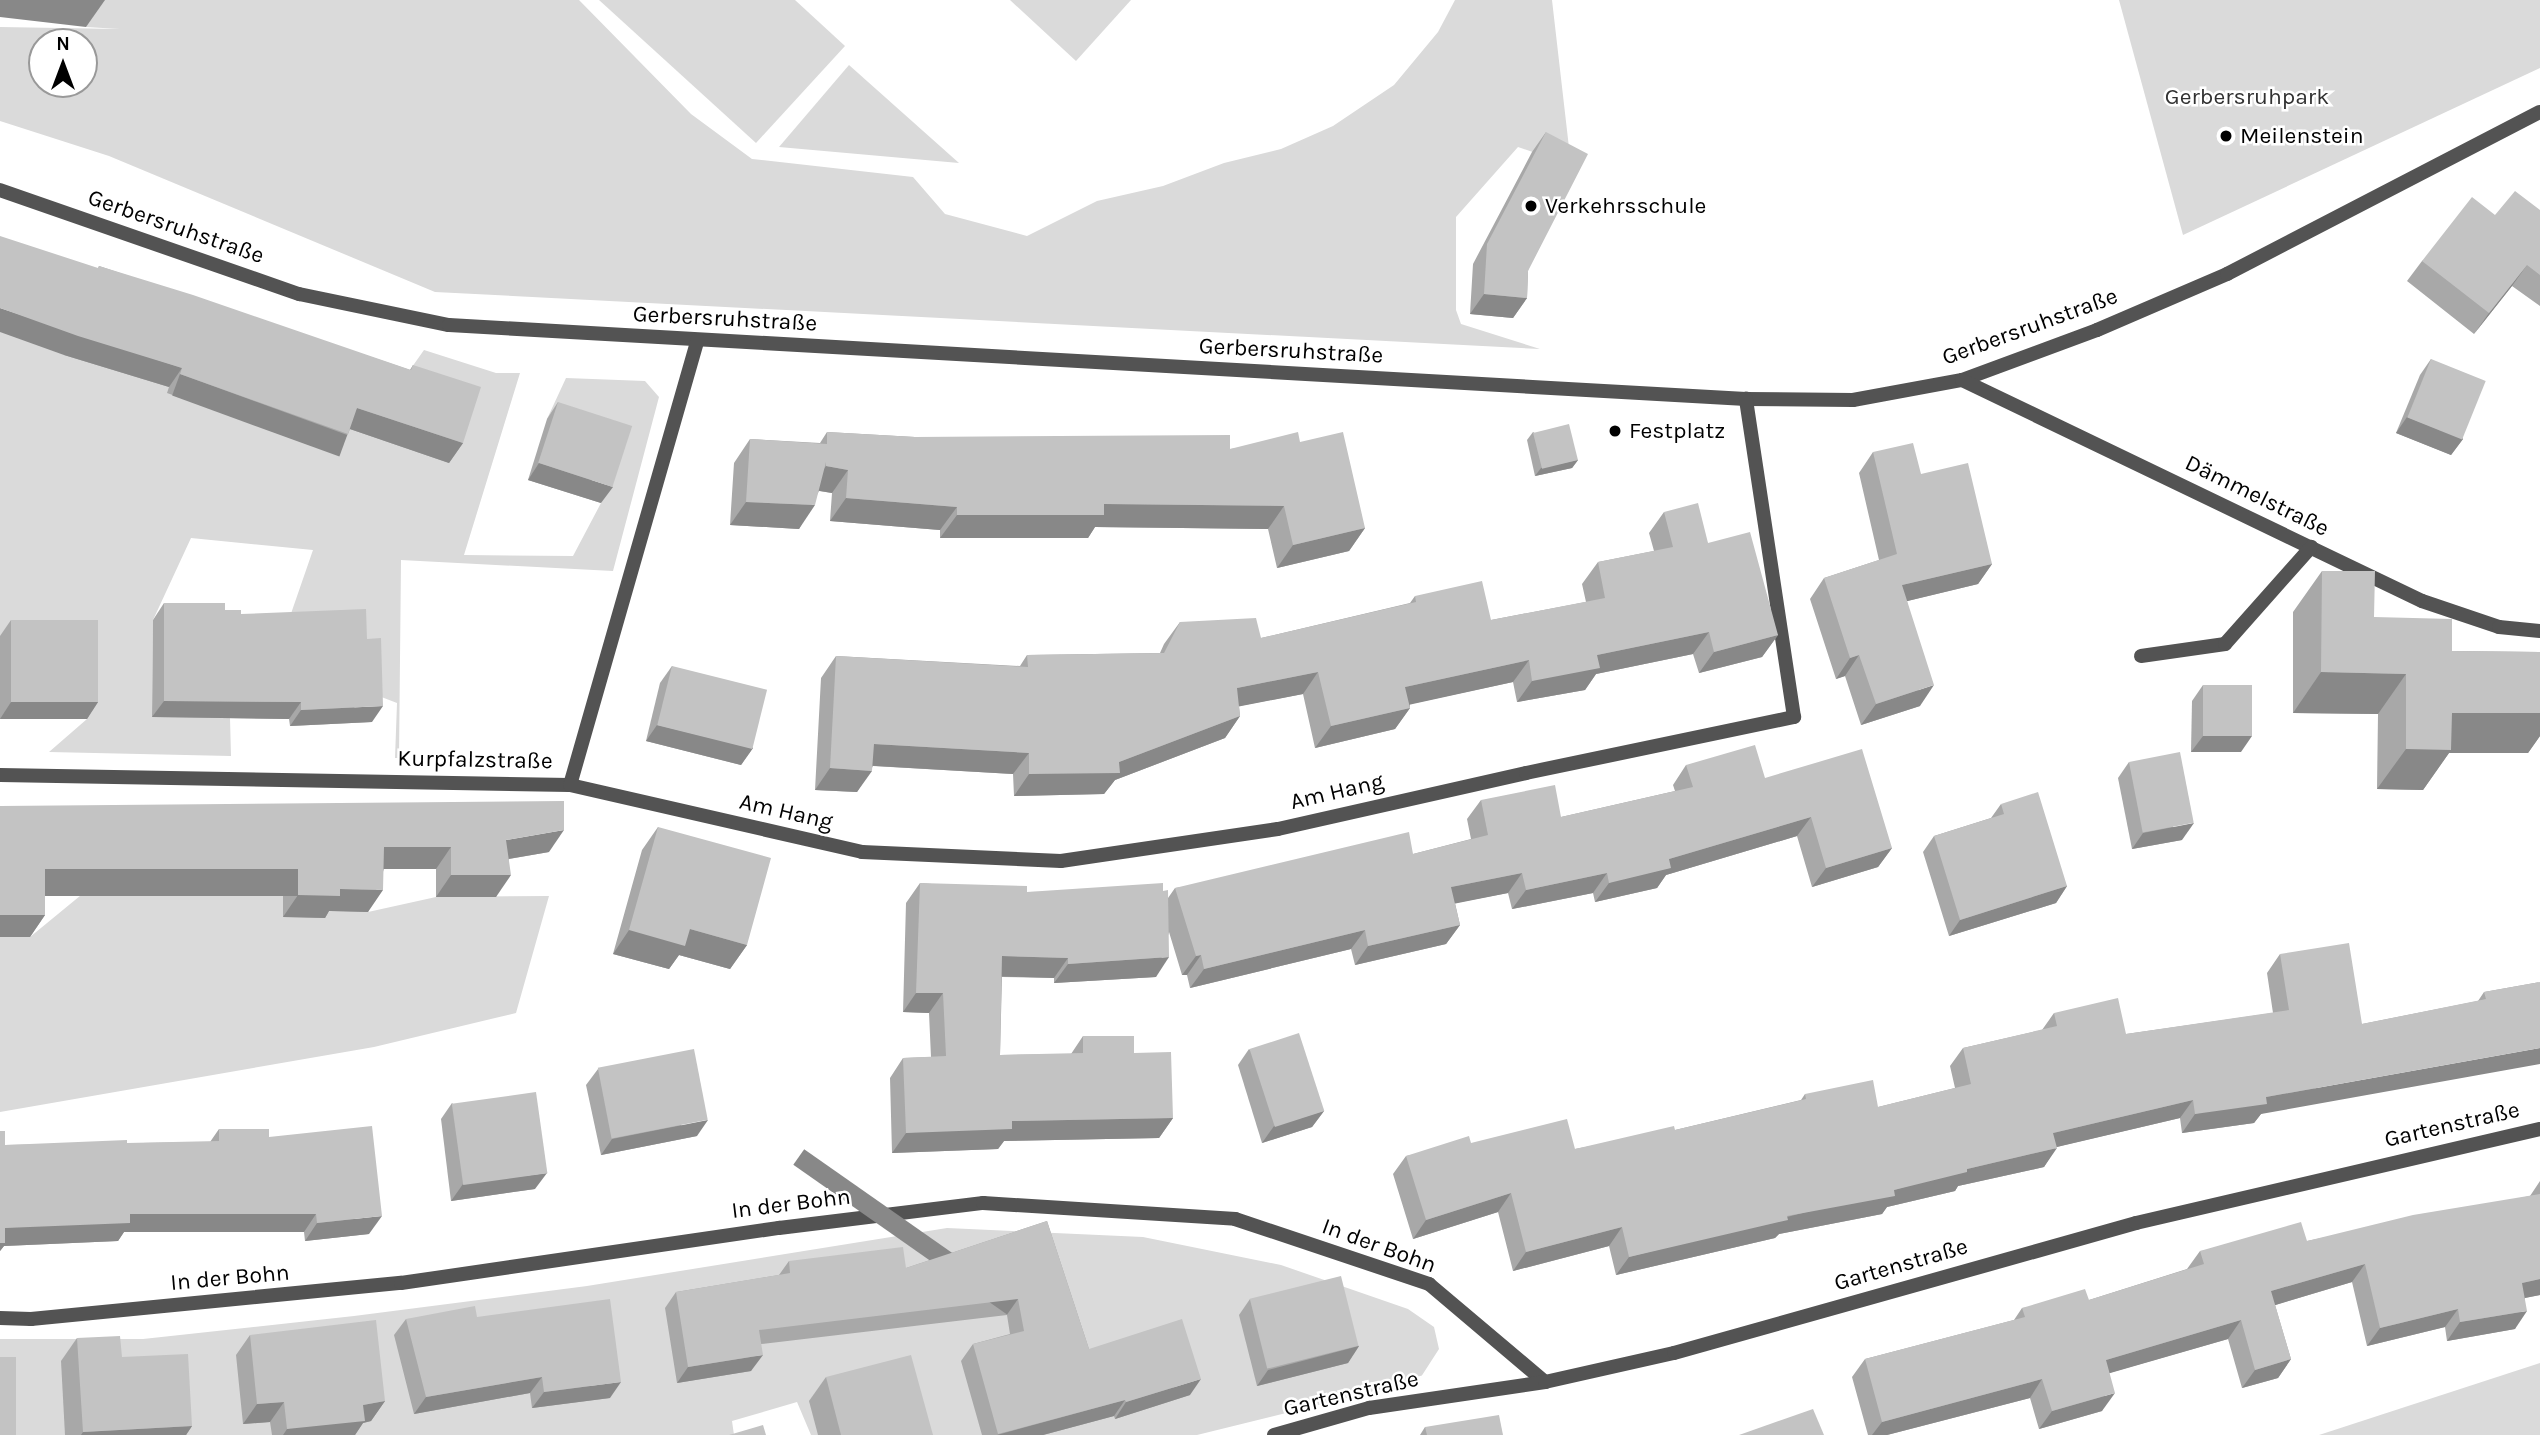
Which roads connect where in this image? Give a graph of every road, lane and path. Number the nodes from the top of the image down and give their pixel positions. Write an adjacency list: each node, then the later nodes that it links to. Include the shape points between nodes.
1 (2540, 112): 4 (street, Gerbersruhstraße, via 2227,274 2097,330)
2 (0, 190): 3 (street, Gerbersruhstraße, via 299,294 449,325)
3 (698, 340): 5 (street, Gerbersruhstraße); 10 (street, Kurpfalzstraße)
4 (1962, 380): 5 (street, Gerbersruhstraße, via 1853,400); 6 (street, Dämmelstraße)
5 (1746, 399): 10 (street, Am Hang, via 1794,717 1278,829 1061,861 862,852)
6 (2311, 547): 7 (street, Dämmelstraße, via 2421,601 2499,627); 8 (street, via 2225,644)
7 (2540, 631)
8 (2141, 656)
9 (0, 775): 10 (street, Kurpfalzstraße)
10 (570, 785)
11 (2540, 1129): 13 (street, Gartenstraße, via 2136,1223 1674,1353)
12 (0, 1318): 13 (street, In der Bohn, via 32,1319 401,1283 779,1227 983,1203 1235,1219 1429,1284)
13 (1545, 1382): 14 (street, Gartenstraße, via 1369,1408)
14 (1273, 1435)

